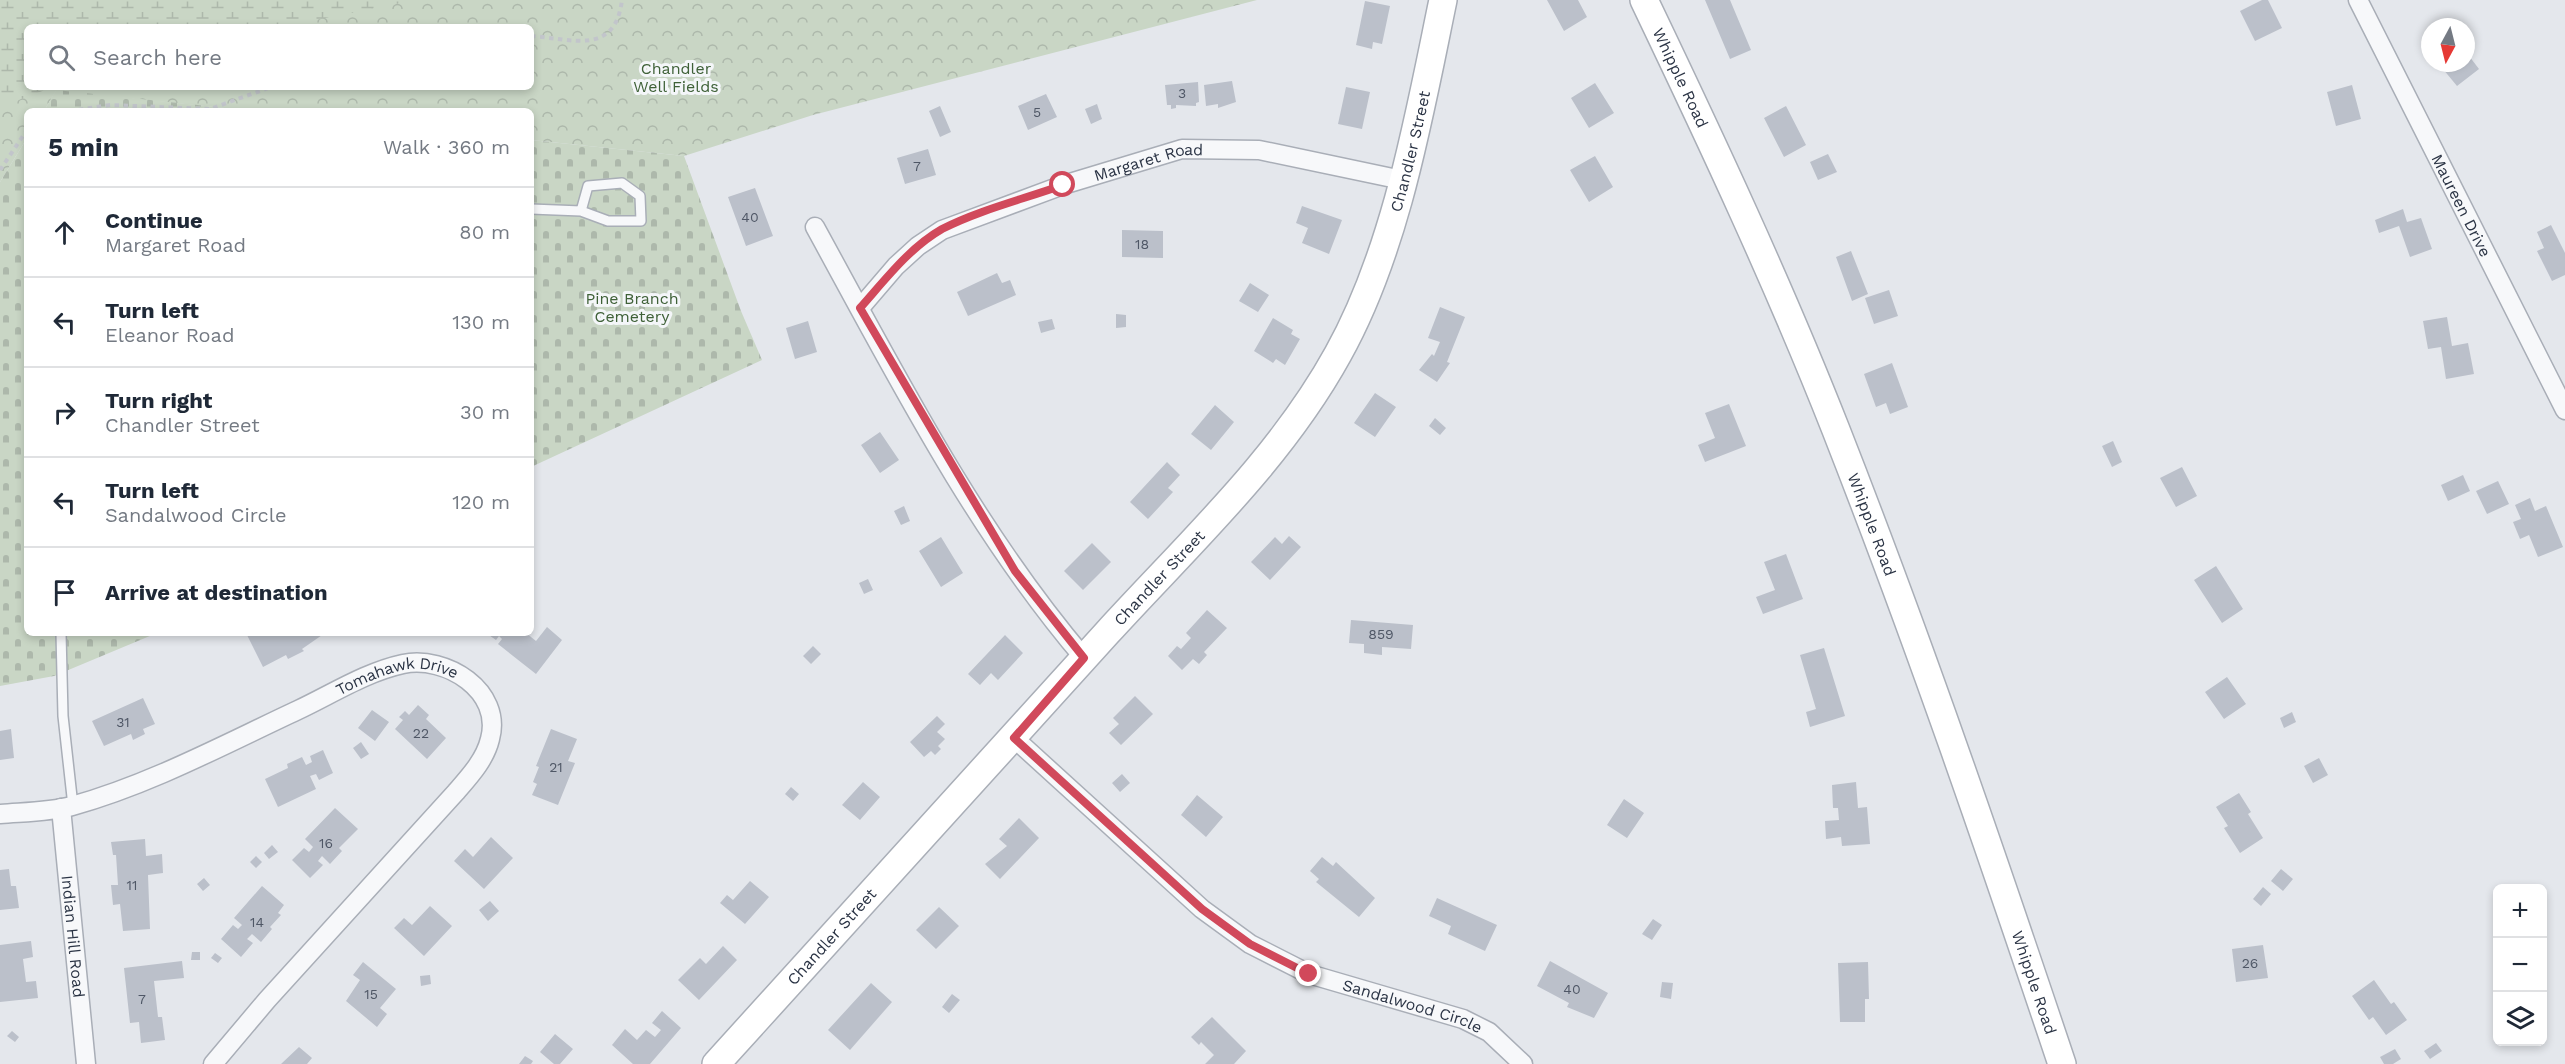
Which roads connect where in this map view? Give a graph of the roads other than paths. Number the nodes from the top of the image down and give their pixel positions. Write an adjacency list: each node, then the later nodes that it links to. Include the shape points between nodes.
1 (1443, 0): 4 (main road, Chandler Street)
2 (1644, 0): 19 (main road, Whipple Road, via 1712,142 1835,428 1992,856)
3 (2358, 0): 9 (street, Maureen Drive)
4 (1402, 180): 8 (street, Margaret Road, via 1259,150 1182,149 1063,185 942,230 918,246); 11 (main road, Chandler Street, via 1389,233 1360,309 1301,415 1255,474)
5 (534, 209): 6 (lane)
6 (581, 211): 6 (lane, via 608,222 641,221 640,196 622,183 588,186)
7 (815, 227): 8 (street)
8 (860, 308): 11 (street, via 1015,571)
9 (2565, 410)
10 (61, 636): 13 (lane)
11 (1084, 658): 12 (main road, Chandler Street)
12 (1014, 738): 17 (main road, Chandler Street); 18 (street, Sandalwood Circle, via 1202,909 1250,944 1309,974 1463,1019 1489,1032)
13 (67, 807): 14 (street, Tomahawk Drive); 15 (street, Indian Hill Road); 16 (street, Tomahawk Drive, via 175,767 371,675 403,664 447,667 472,686 487,705 490,739 471,774)
14 (0, 814)
15 (86, 1064)
16 (213, 1064)
17 (716, 1064)
18 (1522, 1064)
19 (2062, 1064)

